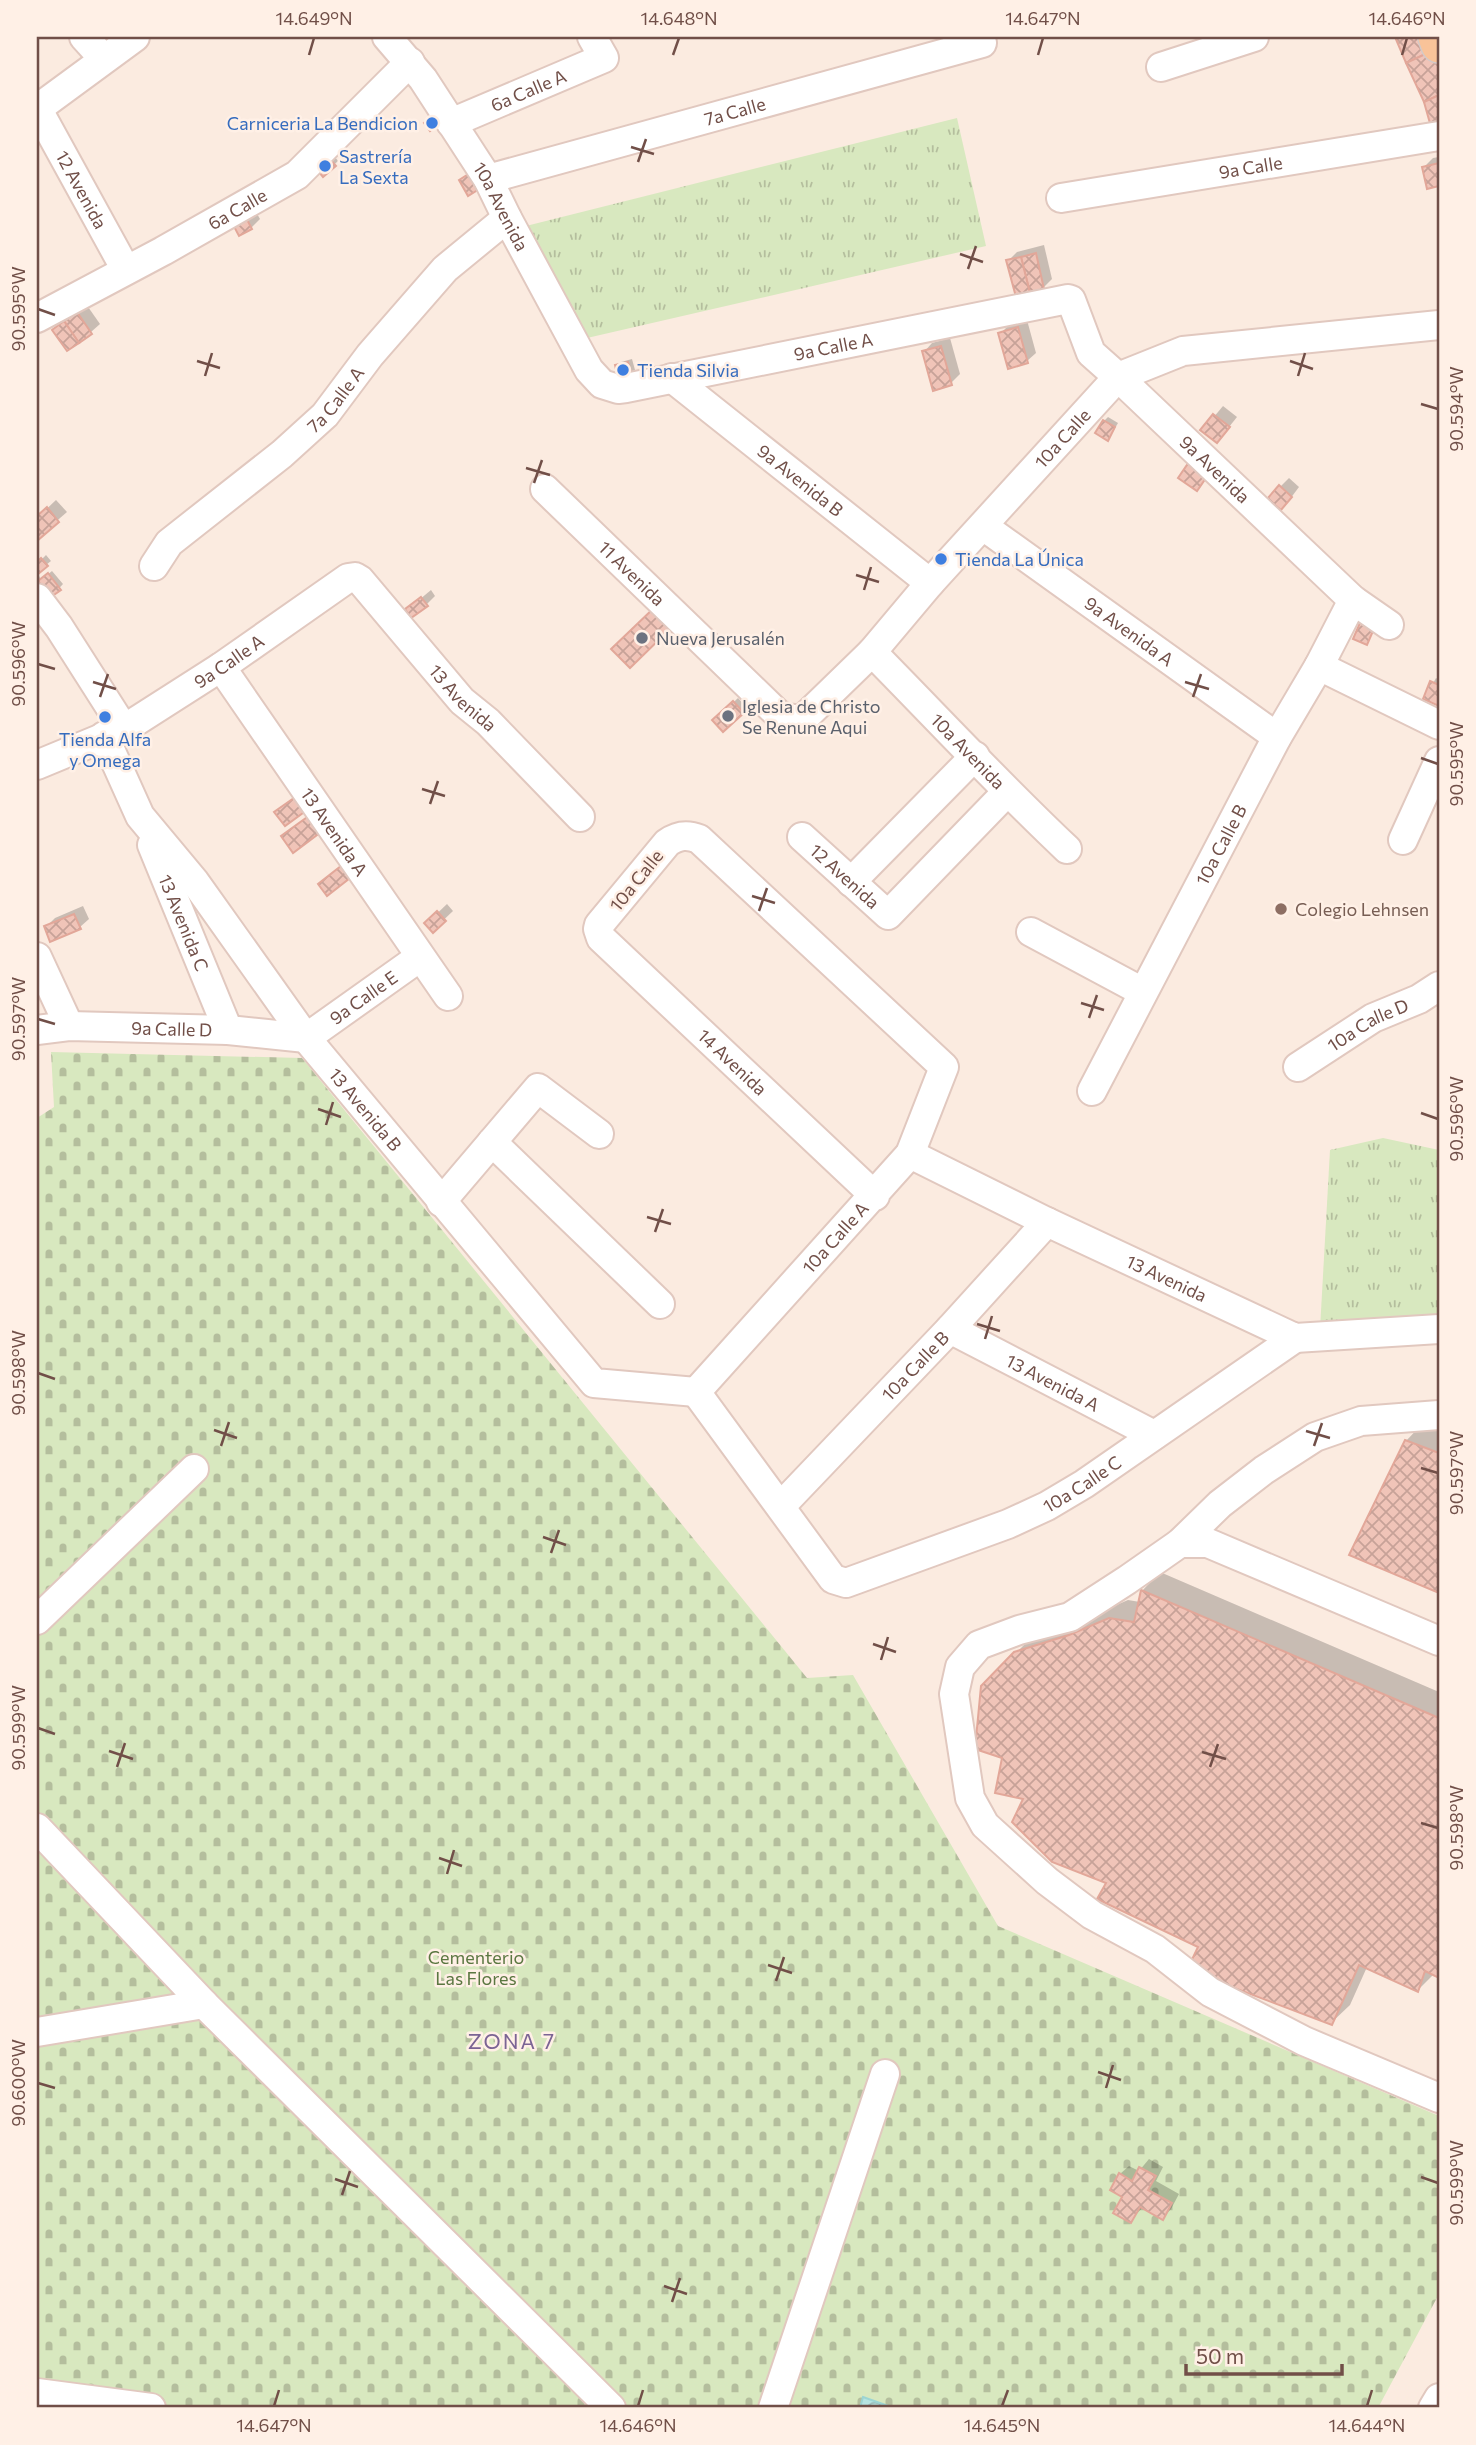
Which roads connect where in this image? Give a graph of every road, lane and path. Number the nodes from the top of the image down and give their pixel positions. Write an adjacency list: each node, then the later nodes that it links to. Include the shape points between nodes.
1 (84, 37): 9 (street)
2 (135, 37): 9 (street)
3 (387, 37): 10 (street, 10a Avenida)
4 (1254, 37): 11 (street)
5 (1436, 37): 7 (main road)
6 (980, 40): 15 (street, 7a Calle)
7 (1439, 45)
8 (598, 47): 13 (street, 6a Calle A)
9 (104, 59): 12 (street)
10 (410, 62): 13 (street, 10a Avenida); 18 (street, 6a Calle, via 297,175)
11 (1161, 67)
12 (37, 109): 18 (street, 12 Avenida)
13 (451, 122): 15 (street, 10a Avenida)
14 (1439, 136): 16 (street, 9a Calle)
15 (488, 179): 17 (street, 10a Avenida)
16 (1061, 198)
17 (507, 218): 24 (street, 10a Avenida, via 589,370); 27 (street, 7a Calle A, via 445,269 370,355 326,415 169,542)
18 (126, 270): 20 (street, 6a Calle)
19 (1064, 298): 22 (street, 9a Avenida, via 1071,300 1091,353); 23 (street, 9a Calle A)
20 (37, 318)
21 (1439, 325): 22 (street, 10a Calle, via 1183,351)
22 (1118, 377): 26 (street, 10a Calle); 31 (street, 9a Avenida)
23 (672, 378): 24 (street, 9a Calle A, via 618,389); 29 (street, 9a Avenida B)
24 (602, 384)
25 (545, 489): 37 (street, 11 Avenida)
26 (983, 526): 29 (street, 10a Calle); 40 (street, 9a Avenida A)
27 (154, 566)
28 (348, 578): 36 (street, 9a Calle A); 46 (street, 13 Avenida, via 360,580 462,701)
29 (930, 583): 34 (street, 10a Calle)
30 (37, 598): 33 (street, 13 Avenida B)
31 (1353, 600): 32 (street, 9a Avenida); 35 (street, 10a Calle B)
32 (1389, 625)
33 (48, 630): 39 (street, 13 Avenida B)
34 (872, 652): 37 (street, 10a Calle, via 802,720); 41 (street, 10a Avenida)
35 (1319, 666): 38 (street); 40 (street, 10a Calle B)
36 (221, 667): 39 (street, 9a Calle A); 54 (street, 13 Avenida A)
37 (778, 714)
38 (1439, 725)
39 (114, 732): 43 (street, 9a Calle A); 45 (street, 13 Avenida B)
40 (1277, 737): 56 (street, 10a Calle B)
41 (975, 756): 44 (street, 10a Avenida); 50 (street)
42 (1439, 761): 48 (street)
43 (37, 765)
44 (1007, 792): 49 (street, 10a Avenida); 50 (street, 12 Avenida, via 890,914)
45 (140, 816): 60 (street, 13 Avenida C); 61 (street, 13 Avenida B, via 195,882)
46 (580, 817)
47 (802, 837): 50 (street, 12 Avenida)
48 (1404, 840)
49 (1068, 849)
50 (851, 881)
51 (599, 925): 62 (street, 10a Calle, via 667,842 682,835 699,839); 68 (street, 14 Avenida, via 601,938)
52 (1031, 932): 56 (street)
53 (37, 957): 58 (street)
54 (421, 957): 57 (street, 13 Avenida A); 61 (street, 9a Calle E)
55 (1439, 986): 63 (street, 10a Calle D, via 1373,1018)
56 (1143, 992): 64 (street, 10a Calle B)
57 (448, 996)
58 (69, 1026): 59 (street, 9a Calle D); 60 (street, 9a Calle D)
59 (37, 1030)
60 (228, 1030): 61 (street, 9a Calle D)
61 (306, 1038): 69 (street, 13 Avenida B)
62 (943, 1064): 67 (street, 10a Calle A, via 944,1072)
63 (1297, 1067)
64 (1091, 1091)
65 (599, 1134): 66 (street, via 538,1088)
66 (492, 1142): 69 (street); 71 (street)
67 (910, 1154): 68 (street, 10a Calle A); 70 (street, 13 Avenida)
68 (875, 1196): 75 (street, 10a Calle A)
69 (441, 1202): 75 (street, 13 Avenida B, via 594,1383)
70 (1048, 1222): 72 (street, 10a Calle B); 74 (street, 13 Avenida)
71 (660, 1304)
72 (950, 1329): 77 (street, 13 Avenida A); 79 (street, 10a Calle B)
73 (1439, 1329): 74 (street, 13 Avenida)
74 (1295, 1338): 77 (street, 10a Calle C)
75 (696, 1392): 79 (street)
76 (1439, 1415): 80 (street, via 1362,1421 1315,1437 1220,1504)
77 (1154, 1435): 79 (street, 10a Calle C, via 1038,1510 846,1583 833,1580)
78 (194, 1469): 81 (street)
79 (781, 1506)
80 (1180, 1543): 82 (street, via 1209,1543); 87 (street, via 1070,1617 979,1645 960,1667 954,1694 970,1798 985,1825 1047,1881 1092,1915 1155,1949 1210,1992 1304,2041)
81 (37, 1620)
82 (1439, 1641)
83 (37, 1828): 84 (street)
84 (204, 2004): 85 (street); 91 (street)
85 (37, 2032)
86 (886, 2074): 92 (street)
87 (1439, 2098)
88 (37, 2393): 90 (street)
89 (1439, 2398): 93 (street)
90 (151, 2408)
91 (611, 2408)
92 (773, 2408)
93 (1433, 2408)

